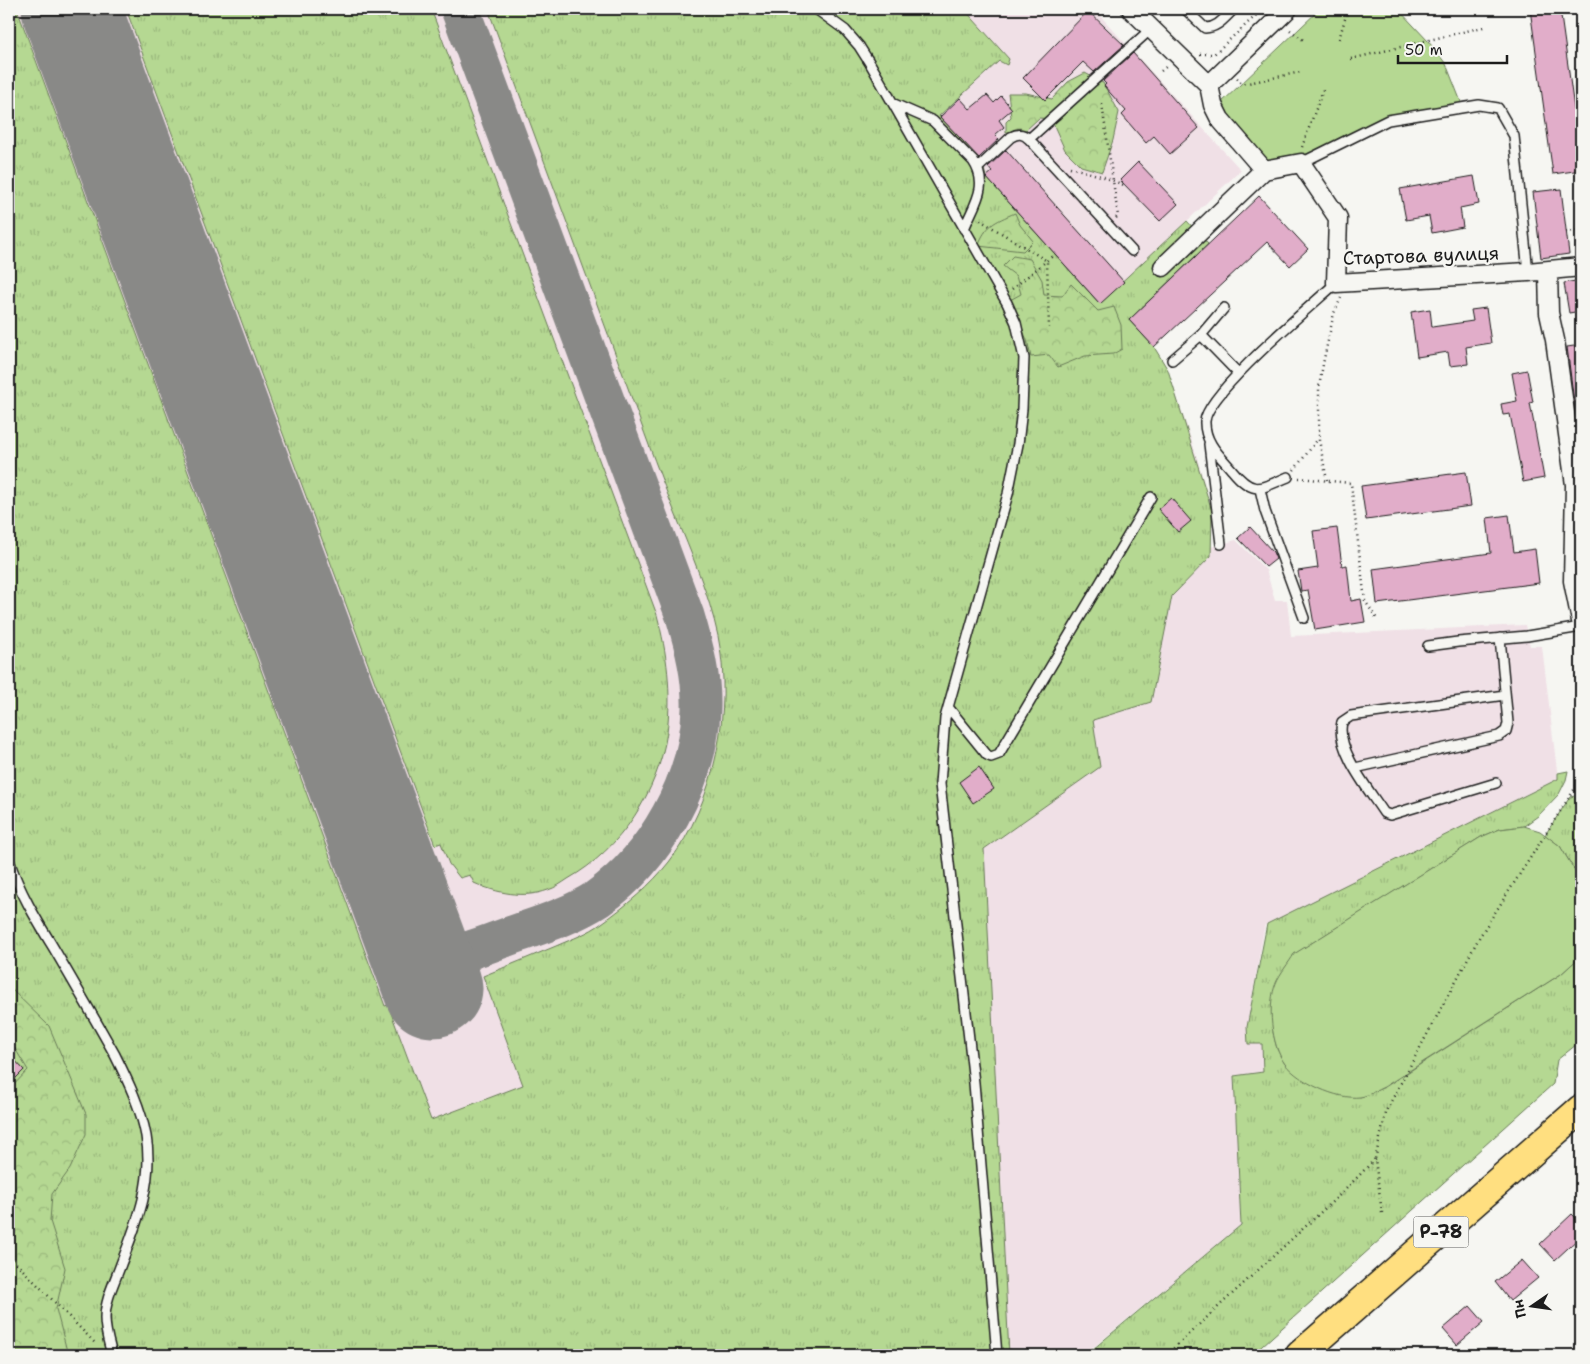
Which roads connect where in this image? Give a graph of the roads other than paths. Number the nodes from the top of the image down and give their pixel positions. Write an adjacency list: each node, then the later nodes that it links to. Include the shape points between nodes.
1 (816, 9): 8 (lane, via 845,30 872,65)
2 (1131, 9): 6 (street)
3 (1185, 9): 4 (lane, via 1205,28 1219,24)
4 (1234, 9)
5 (1282, 14): 7 (street)
6 (1152, 28): 7 (street); 9 (lane)
7 (1209, 85): 12 (street, via 1220,119)
8 (894, 104): 11 (lane, via 933,121); 13 (lane)
9 (1029, 139): 11 (lane, via 1016,134); 14 (lane)
10 (1302, 163): 12 (street); 18 (lane, via 1388,120 1479,105 1498,108 1514,136); 19 (street, Стартова вулиця, via 1338,218)
11 (978, 168): 13 (lane, via 982,180 980,194)
12 (1264, 170): 15 (street)
13 (964, 229): 35 (lane, via 1016,323 1024,358 1018,444 1008,494)
14 (1132, 251)
15 (1163, 267)
16 (1581, 267): 17 (street, Стартова вулиця)
17 (1548, 270): 18 (street, Стартова вулиця); 30 (street, via 1549,313 1556,340 1575,484 1573,581)
18 (1528, 272): 19 (street, Стартова вулиця)
19 (1342, 283): 23 (lane)
20 (1224, 308): 21 (lane)
21 (1201, 335): 22 (lane); 23 (lane)
22 (1172, 360)
23 (1238, 374): 24 (lane, via 1210,407 1206,421)
24 (1209, 443): 26 (lane, via 1238,478); 28 (lane)
25 (1288, 476): 26 (lane)
26 (1260, 489): 29 (lane)
27 (1151, 497): 35 (lane, via 999,754 987,755)
28 (1221, 544)
29 (1304, 618)
30 (1581, 621)
31 (1581, 627): 32 (lane)
32 (1500, 638): 33 (lane); 34 (lane)
33 (1428, 646)
34 (1505, 695): 36 (lane, via 1508,723 1500,736); 36 (lane, via 1351,716 1342,722 1340,730)
35 (948, 707): 41 (lane, via 942,748 942,800 974,1083)
36 (1355, 768): 37 (lane, via 1384,813 1390,815)
37 (1496, 782)
38 (9, 860): 40 (lane, via 22,893 121,1068 134,1094 144,1128 148,1152 146,1188 105,1317)
39 (1581, 1109): 42 (highway, Р-78)
40 (112, 1355)
41 (997, 1355)
42 (1300, 1355)

